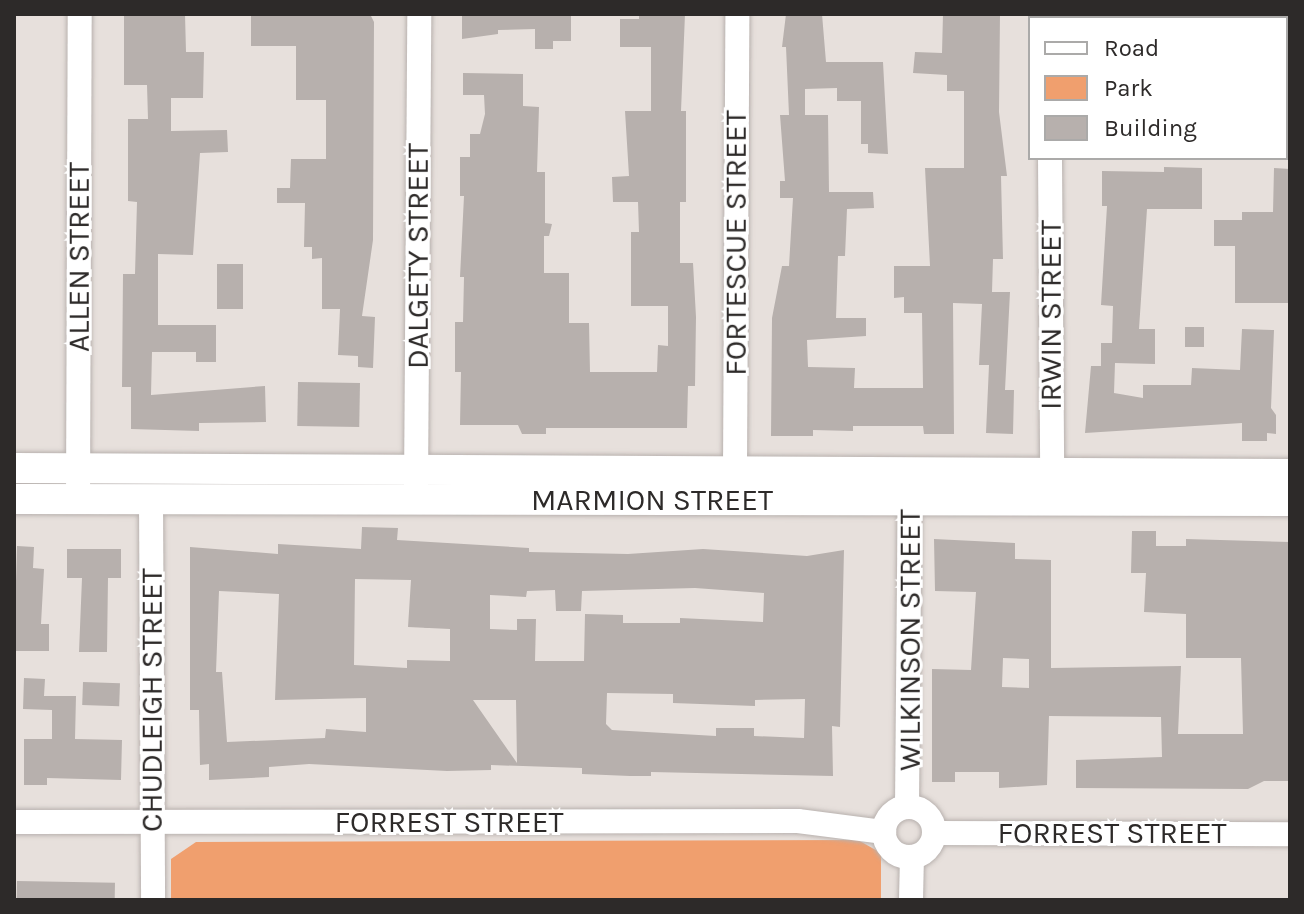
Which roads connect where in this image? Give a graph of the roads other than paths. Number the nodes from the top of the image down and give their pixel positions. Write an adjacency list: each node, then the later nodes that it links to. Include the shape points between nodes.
1 (80, 14): 6 (street, ALLEN STREET)
2 (419, 14): 10 (street, DALGETY STREET)
3 (737, 14): 7 (street, FORTESCUE STREET)
4 (1050, 160): 8 (street, IRWIN STREET)
5 (14, 468): 6 (main road, MARMION STREET)
6 (78, 468): 10 (main road, MARMION STREET); 14 (street, ALLEN STREET)
7 (735, 472): 10 (main road, MARMION STREET); 11 (main road, MARMION STREET)
8 (1052, 473): 9 (main road, MARMION STREET); 11 (main road, MARMION STREET)
9 (1290, 474)
10 (416, 485): 11 (main road, MARMION STREET); 13 (main road, MARMION STREET)
11 (910, 486): 15 (main road, MARMION STREET); 16 (street, WILKINSON STREET)
12 (14, 499): 14 (main road, MARMION STREET)
13 (151, 499): 14 (main road, MARMION STREET); 18 (street, CHUDLEIGH STREET)
14 (78, 500)
15 (1290, 501)
16 (907, 807): 19 (street, via 893,812); 20 (street, via 929,817)
17 (14, 822): 18 (street, FORREST STREET)
18 (153, 823): 19 (street, FORREST STREET, via 798,821); 23 (street, CHUDLEIGH STREET)
19 (884, 832): 22 (street, via 893,851)
20 (934, 833): 21 (street, FORREST STREET); 22 (street, via 928,848)
21 (1290, 834)
22 (912, 857): 24 (street)
23 (153, 900)
24 (911, 900)

